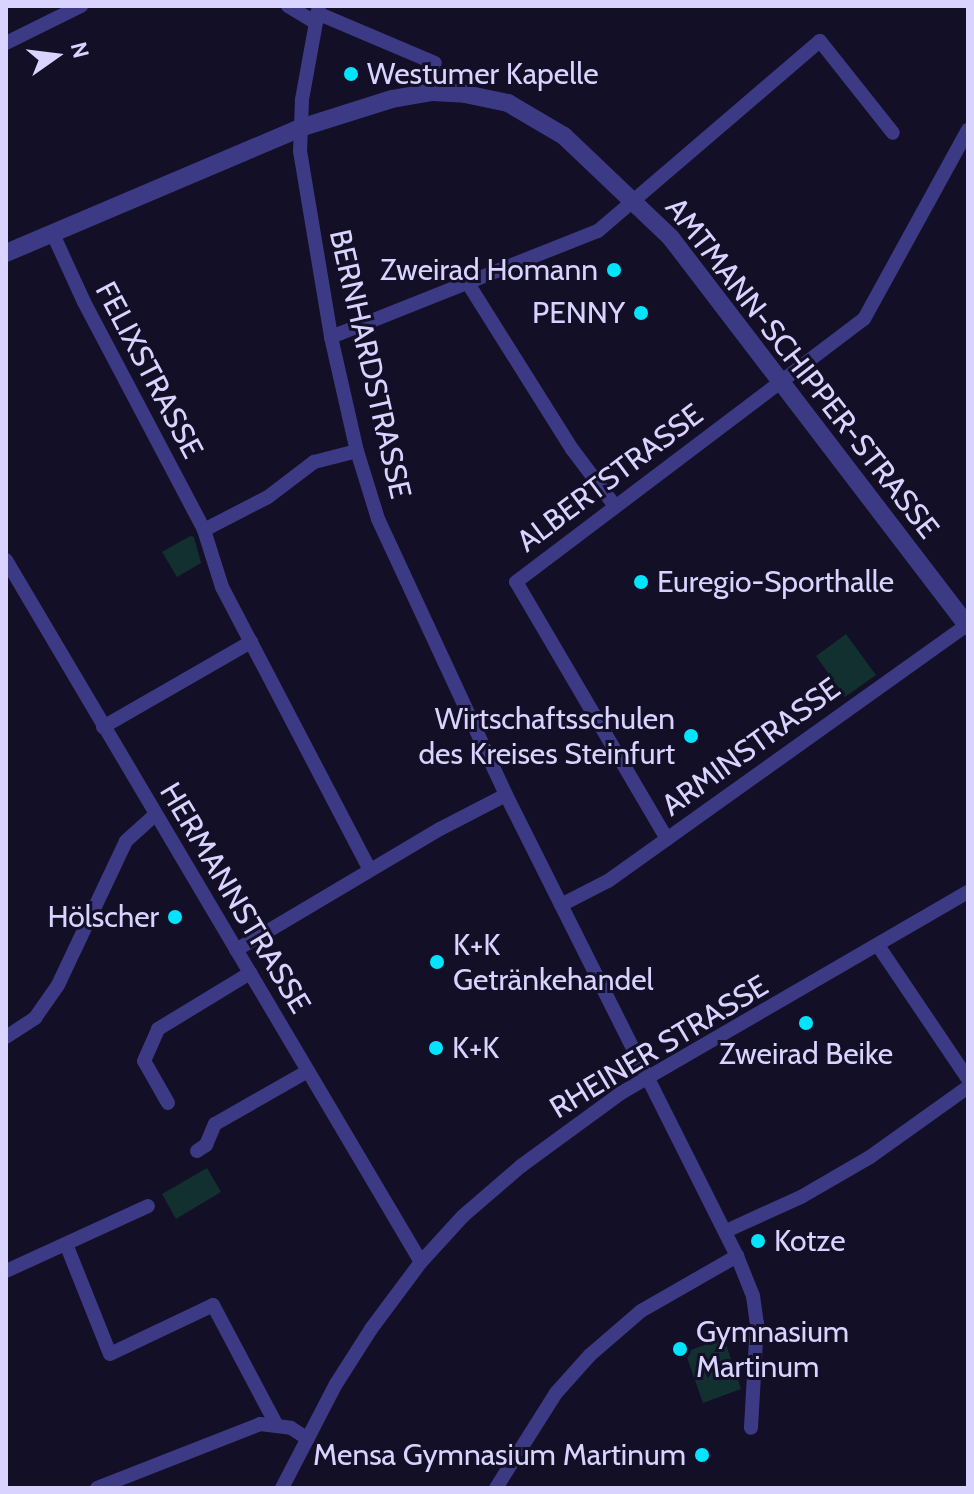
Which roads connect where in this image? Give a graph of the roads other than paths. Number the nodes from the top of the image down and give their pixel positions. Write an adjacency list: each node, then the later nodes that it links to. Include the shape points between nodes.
1 (81, 6): 4 (street)
2 (288, 6): 3 (street)
3 (317, 14): 5 (street); 6 (street, BERNHARDSTRASSE)
4 (6, 43)
5 (435, 63)
6 (300, 128): 9 (street, AMTMANN-SCHIPPER-STRASSE, via 432,92 484,97 537,117); 10 (street, AMTMANN-SCHIPPER-STRASSE); 13 (street, BERNHARDSTRASSE)
7 (968, 130): 14 (street, ALBERTSTRASSE, via 864,319)
8 (893, 133): 9 (street, via 820,41)
9 (635, 202): 12 (street, via 598,231); 14 (street, AMTMANN-SCHIPPER-STRASSE, via 671,238)
10 (52, 232): 11 (street, AMTMANN-SCHIPPER-STRASSE); 17 (street, FELIXSTRASSE)
11 (6, 253)
12 (469, 285): 13 (street); 16 (street, via 572,449)
13 (331, 337): 15 (street, BERNHARDSTRASSE)
14 (782, 379): 16 (street, ALBERTSTRASSE); 19 (street, AMTMANN-SCHIPPER-STRASSE)
15 (357, 451): 17 (street, via 314,462 268,497); 22 (street, BERNHARDSTRASSE, via 378,519)
16 (615, 506): 24 (street, ALBERTSTRASSE, via 516,582)
17 (204, 530): 20 (street, FELIXSTRASSE, via 222,587)
18 (6, 560): 21 (street, HERMANNSTRASSE)
19 (967, 626): 24 (street, ARMINSTRASSE)
20 (251, 642): 21 (street); 25 (street, FELIXSTRASSE)
21 (103, 727): 23 (street, HERMANNSTRASSE)
22 (506, 795): 25 (street); 27 (street, BERNHARDSTRASSE)
23 (155, 815): 29 (street, HERMANNSTRASSE); 31 (street, via 126,841 58,985 35,1018)
24 (667, 839): 27 (street, ARMINSTRASSE, via 608,881)
25 (370, 870): 29 (street)
26 (968, 892): 28 (street, RHEINER STRASSE)
27 (561, 905): 34 (street, BERNHARDSTRASSE)
28 (879, 947): 33 (street); 34 (street, RHEINER STRASSE)
29 (236, 950): 30 (street, HERMANNSTRASSE)
30 (250, 973): 32 (street, HERMANNSTRASSE); 36 (street, via 158,1029 144,1061)
31 (6, 1037)
32 (308, 1071): 37 (street, via 215,1124 206,1145); 42 (street, HERMANNSTRASSE)
33 (968, 1079)
34 (646, 1080): 39 (street, BERNHARDSTRASSE); 42 (street, RHEINER STRASSE, via 521,1166 463,1216)
35 (968, 1087): 39 (street, via 870,1157 801,1197)
36 (168, 1103)
37 (197, 1151)
38 (148, 1206): 40 (street)
39 (726, 1231): 41 (street, BERNHARDSTRASSE)
40 (66, 1244): 43 (street); 44 (street, via 110,1354 213,1305)
41 (737, 1256): 45 (street, BERNHARDSTRASSE, via 757,1323); 49 (street, via 641,1311 601,1344 556,1393)
42 (421, 1262): 46 (street, RHEINER STRASSE, via 345,1369)
43 (6, 1271)
44 (277, 1426): 46 (street); 47 (street, via 260,1424)
45 (751, 1428)
46 (308, 1439): 48 (street, RHEINER STRASSE)
47 (97, 1488)
48 (282, 1488)
49 (496, 1488)

